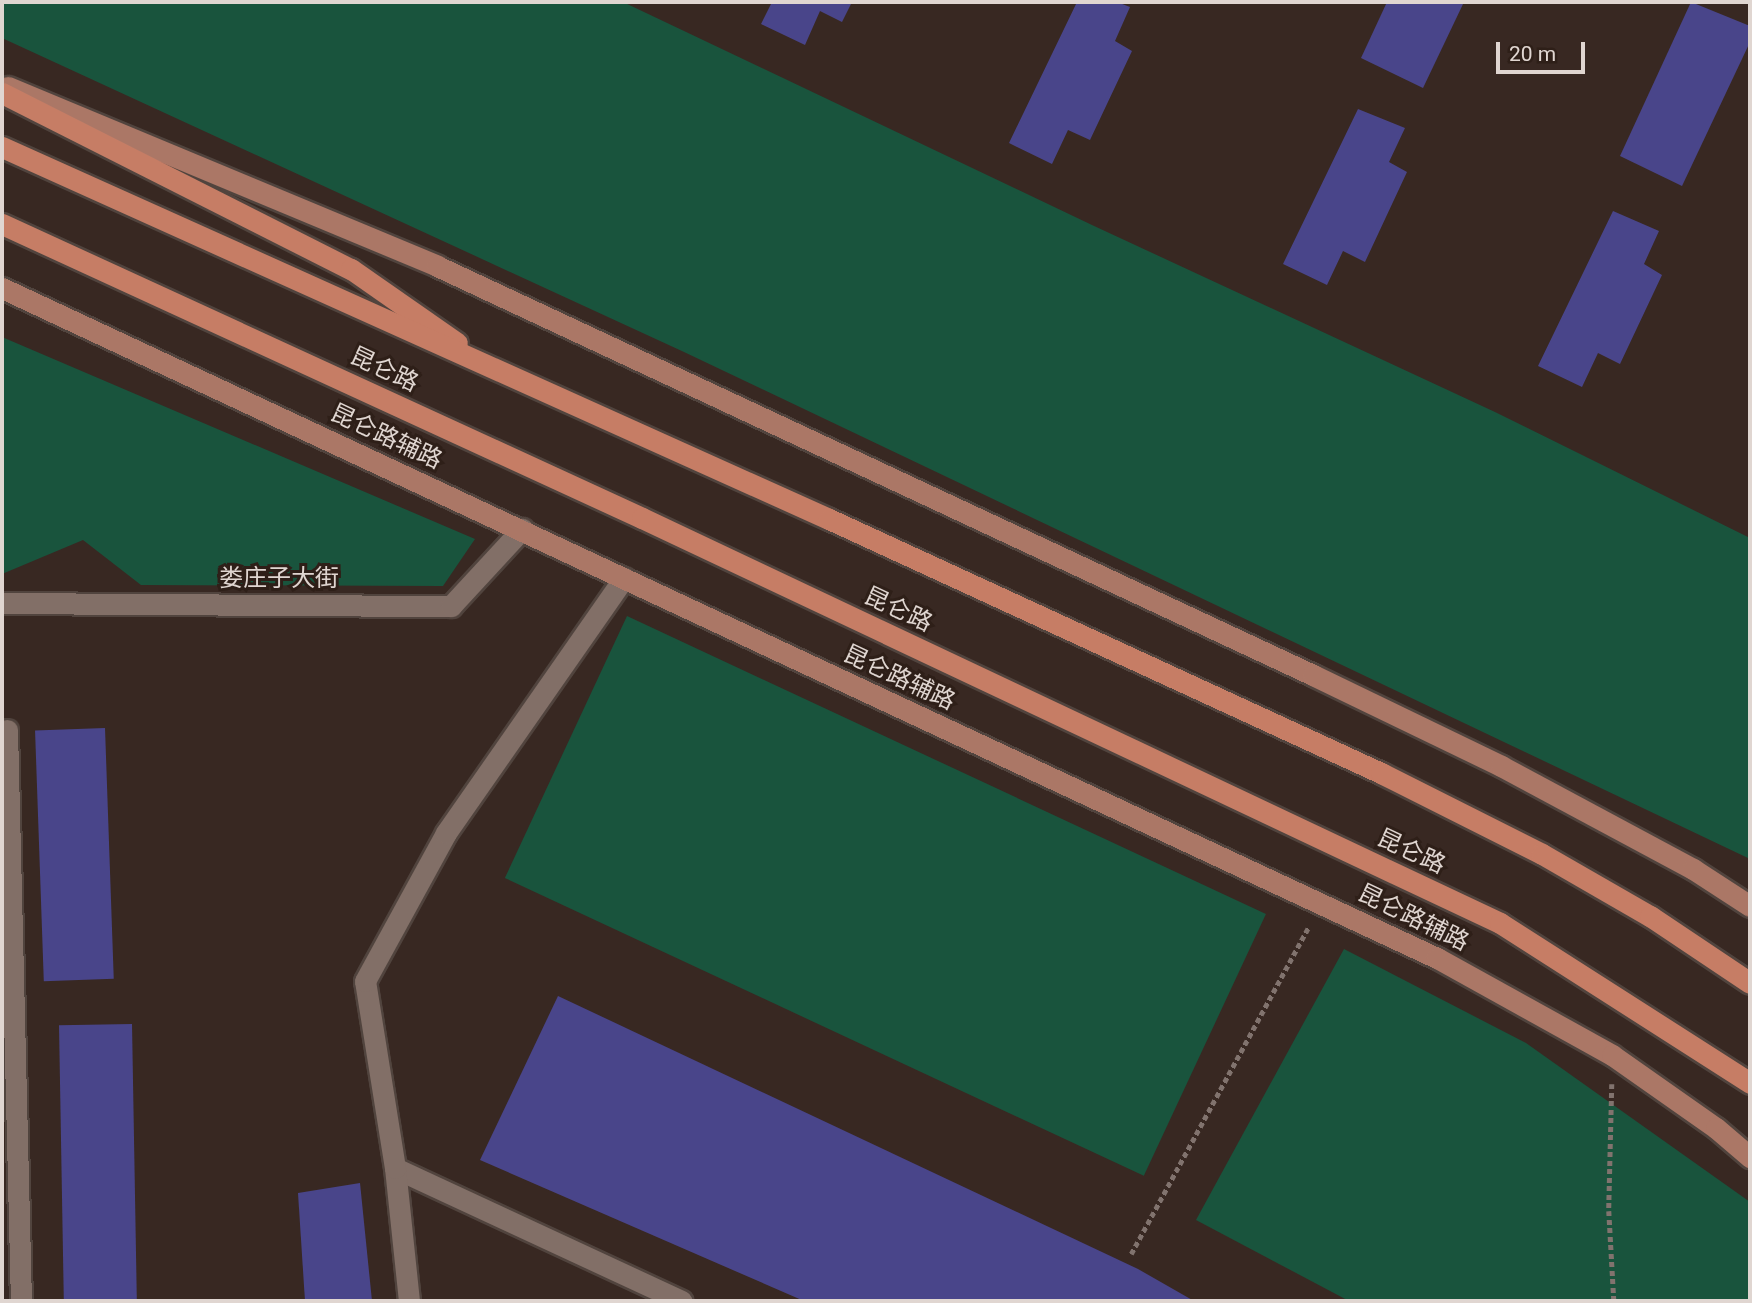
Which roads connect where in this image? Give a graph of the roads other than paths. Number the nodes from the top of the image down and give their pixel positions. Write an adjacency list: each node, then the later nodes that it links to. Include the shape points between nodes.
1 (2, 84): 11 (main road, via 437,266 1313,675 1502,766 1693,869)
2 (2, 93): 6 (highway, via 351,269)
3 (2, 147): 6 (highway, 昆仑路)
4 (2, 224): 14 (highway, 昆仑路, via 642,518 1500,923)
5 (2, 288): 7 (main road, 昆仑路辅路)
6 (502, 374): 12 (highway, 昆仑路, via 1381,773 1542,854 1650,916)
7 (522, 529): 8 (main road, 昆仑路辅路); 9 (street, 娄庄子大街, via 451,606)
8 (624, 578): 15 (main road, 昆仑路辅路, via 1437,957 1612,1055); 16 (street, via 446,832 366,981)
9 (2, 603)
10 (7, 730): 13 (street)
11 (1750, 906)
12 (1750, 983)
13 (7, 1044): 17 (street)
14 (1750, 1083)
15 (1750, 1157)
16 (395, 1168): 18 (street); 19 (street)
17 (21, 1301)
18 (409, 1301)
19 (680, 1301)

